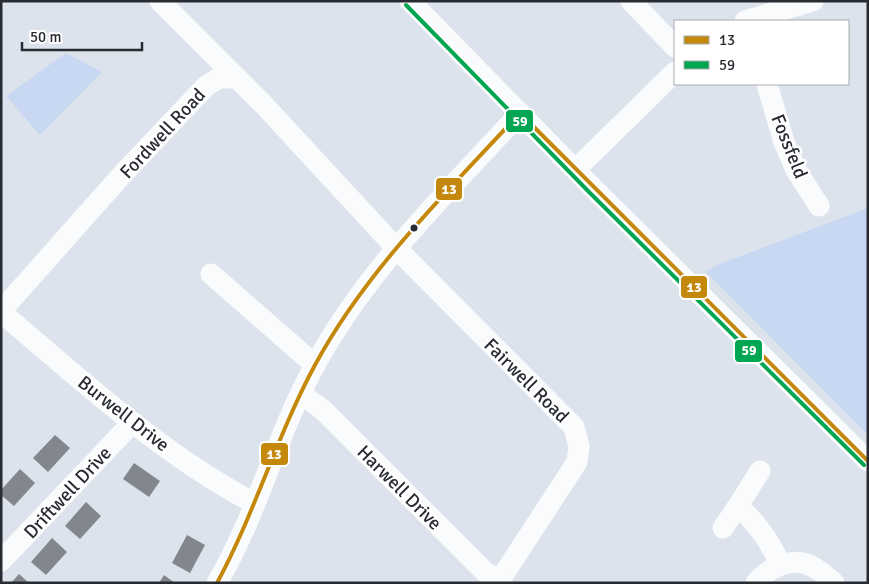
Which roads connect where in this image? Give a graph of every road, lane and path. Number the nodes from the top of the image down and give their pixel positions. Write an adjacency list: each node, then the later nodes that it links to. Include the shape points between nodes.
1 (160, 1): 8 (street)
2 (410, 1): 10 (street)
3 (631, 1): 6 (street)
4 (813, 1): 5 (street)
5 (749, 20)
6 (674, 46)
7 (674, 73): 11 (street)
8 (237, 78): 13 (street); 15 (street, Fordwell Road, via 219,78 206,86 120,177)
9 (767, 85): 12 (street, Fossfeld, via 784,142)
10 (520, 113): 11 (street); 13 (street)
11 (576, 169): 19 (street)
12 (819, 206)
13 (396, 248): 16 (street, via 342,320); 26 (street, Fairwell Road, via 574,427 579,446 578,462)
14 (211, 275): 16 (street)
15 (1, 312): 18 (street, Burwell Drive)
16 (315, 365): 17 (street)
17 (301, 394): 21 (street); 26 (street, Harwell Drive, via 323,410 485,572)
18 (133, 422): 21 (street, Burwell Drive, via 216,483); 24 (street, Driftwell Drive)
19 (868, 460)
20 (760, 471): 22 (street)
21 (254, 503): 27 (street, via 235,552)
22 (738, 506): 23 (street); 25 (street, via 755,521)
23 (723, 528)
24 (1, 561)
25 (780, 564): 28 (street); 29 (street, via 814,567)
26 (499, 582)
27 (216, 583)
28 (756, 583)
29 (834, 583)

